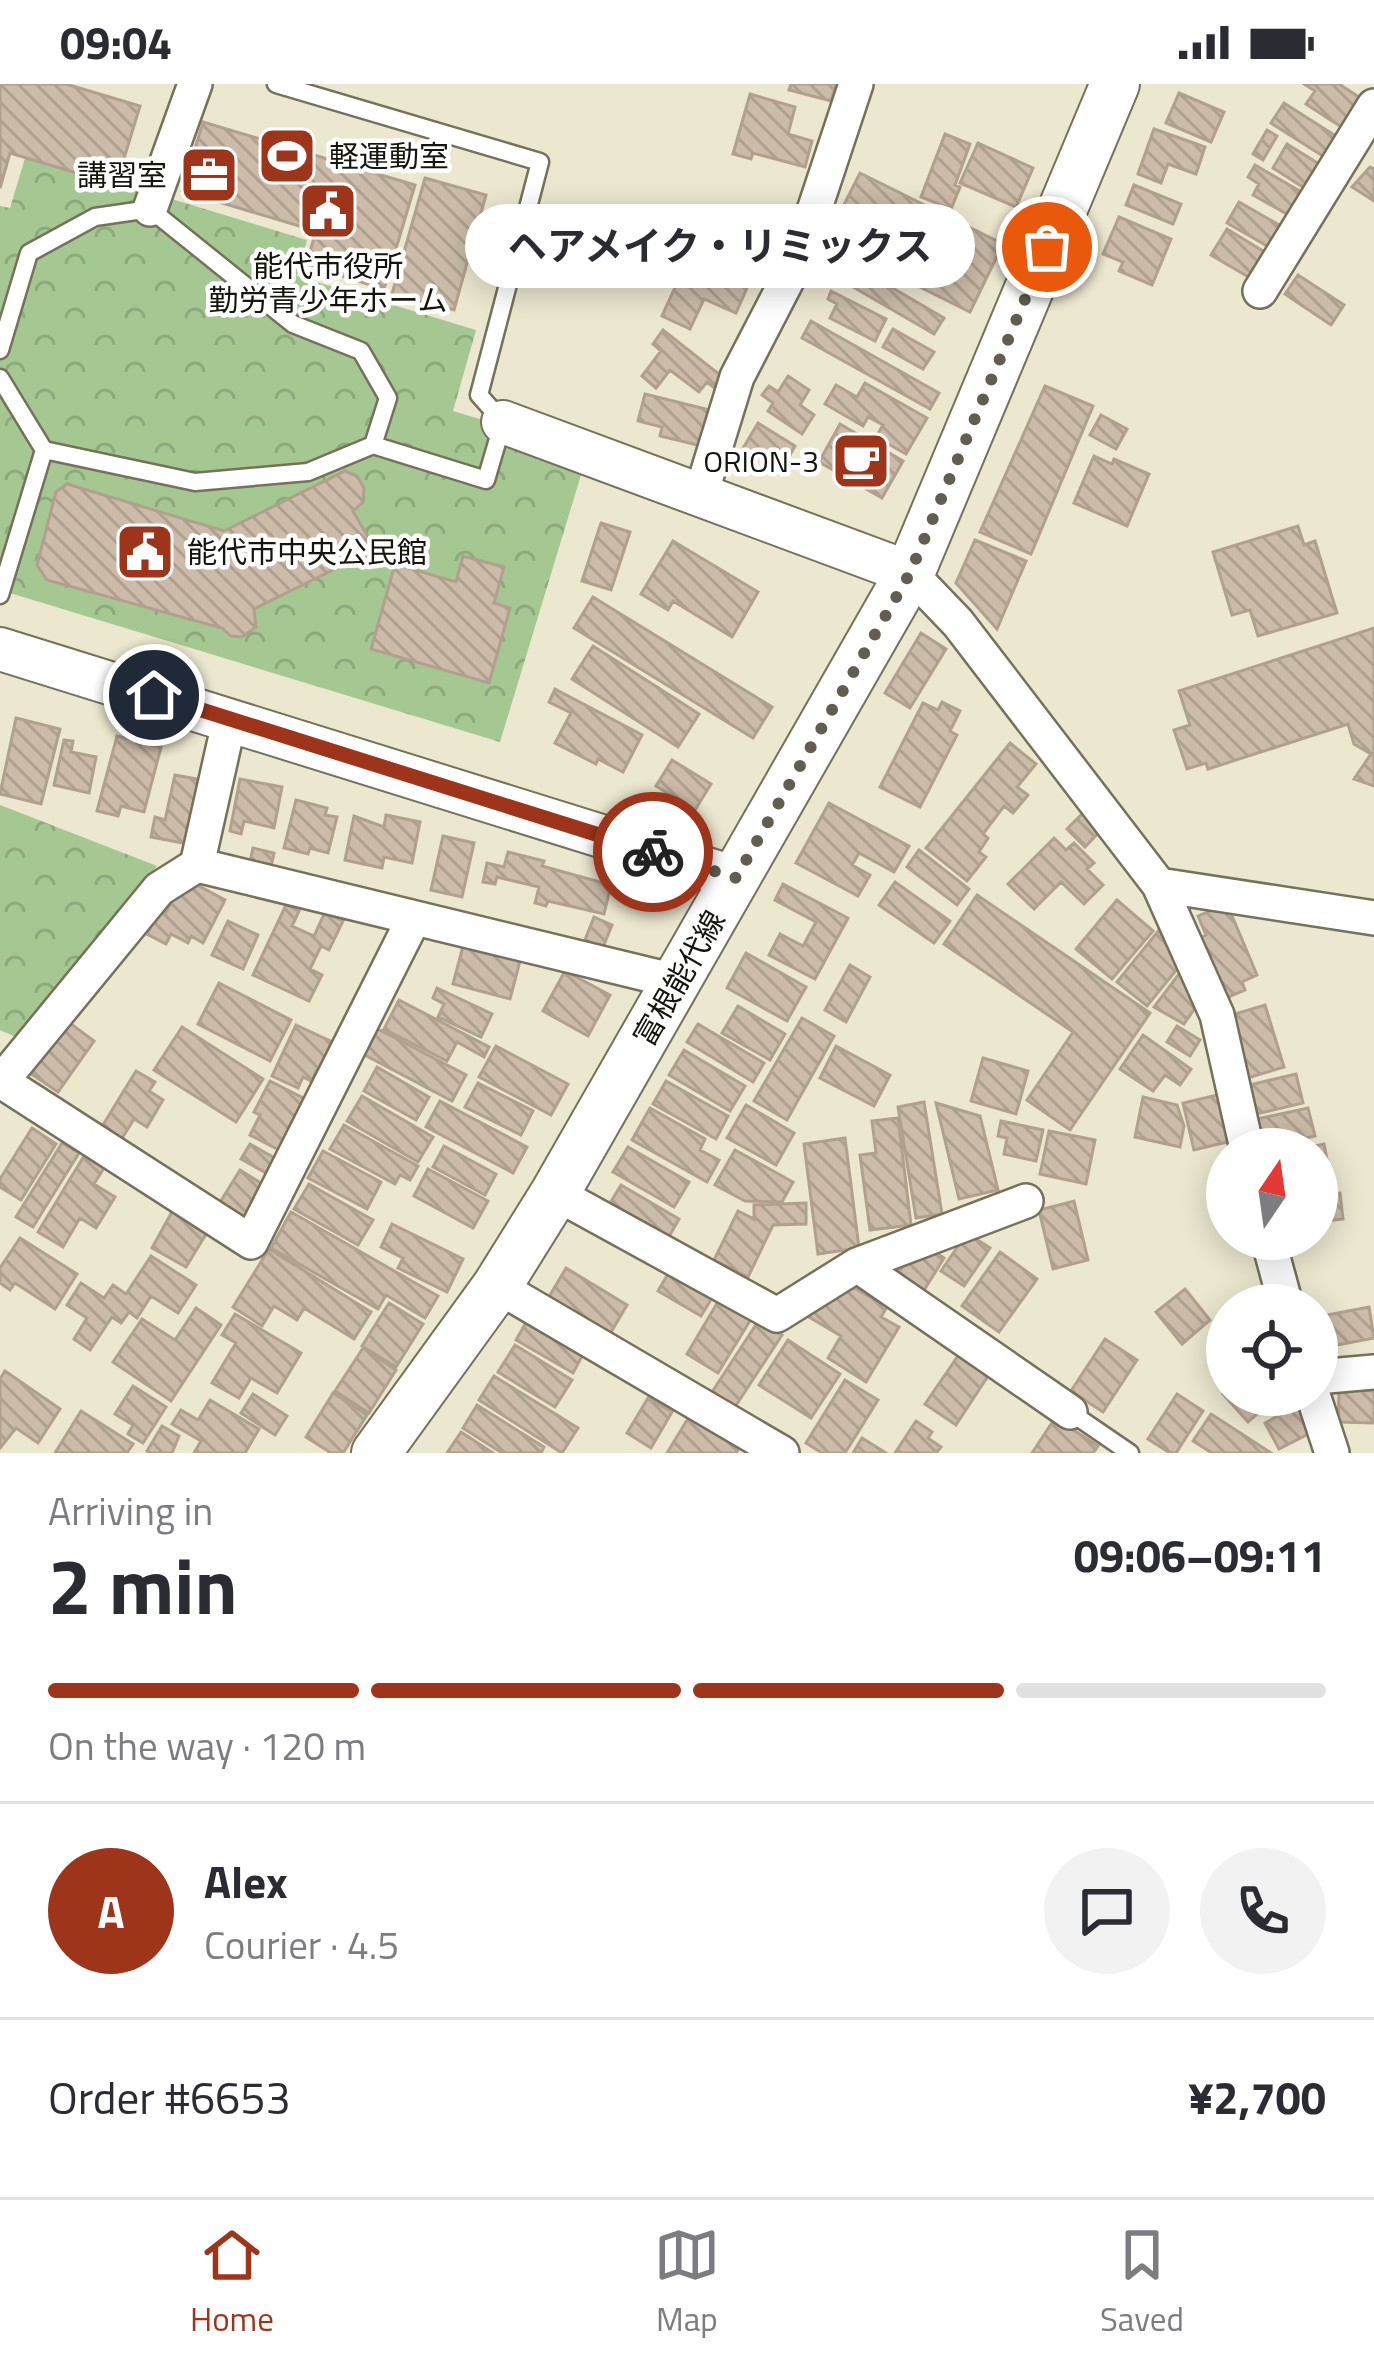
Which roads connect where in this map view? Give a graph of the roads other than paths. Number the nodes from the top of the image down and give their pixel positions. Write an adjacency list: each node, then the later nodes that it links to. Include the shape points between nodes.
1 (195, 84): 6 (street)
2 (276, 84): 10 (lane, via 540,162 479,395)
3 (856, 84): 13 (street, via 798,259 737,377)
4 (1115, 84): 14 (main road, 富根能代線)
5 (1374, 106): 7 (street)
6 (150, 209): 8 (lane, via 95,217 28,254); 11 (lane, via 292,324 361,351 388,398)
7 (1259, 291)
8 (0, 350)
9 (0, 378): 12 (lane)
10 (503, 422): 11 (lane, via 486,481); 13 (street)
11 (373, 445): 12 (lane, via 308,472 195,482)
12 (44, 450): 15 (lane)
13 (701, 494): 14 (street)
14 (910, 573): 19 (main road, 富根能代線); 20 (street, via 958,622)
15 (0, 595)
16 (0, 649): 17 (street)
17 (230, 718): 18 (street); 19 (street)
18 (197, 865): 22 (street); 24 (street, via 159,889)
19 (736, 878): 23 (main road, 富根能代線)
20 (1159, 885): 21 (street); 25 (street, via 1217,1015)
21 (1374, 918)
22 (413, 920): 23 (street); 24 (street, via 251,1242)
23 (675, 981): 26 (main road, 富根能代線)
24 (1, 1082)
25 (1242, 1128)
26 (555, 1193): 28 (street, via 777,1315); 29 (main road, 富根能代線)
27 (1026, 1201): 28 (street)
28 (857, 1265): 32 (street)
29 (497, 1286): 34 (main road, 富根能代線); 35 (street)
30 (1374, 1372): 31 (street)
31 (1338, 1375)
32 (1070, 1412): 36 (lane)
33 (1319, 1416): 37 (street)
34 (388, 1449)
35 (782, 1453)
36 (1130, 1453)
37 (1332, 1453)

